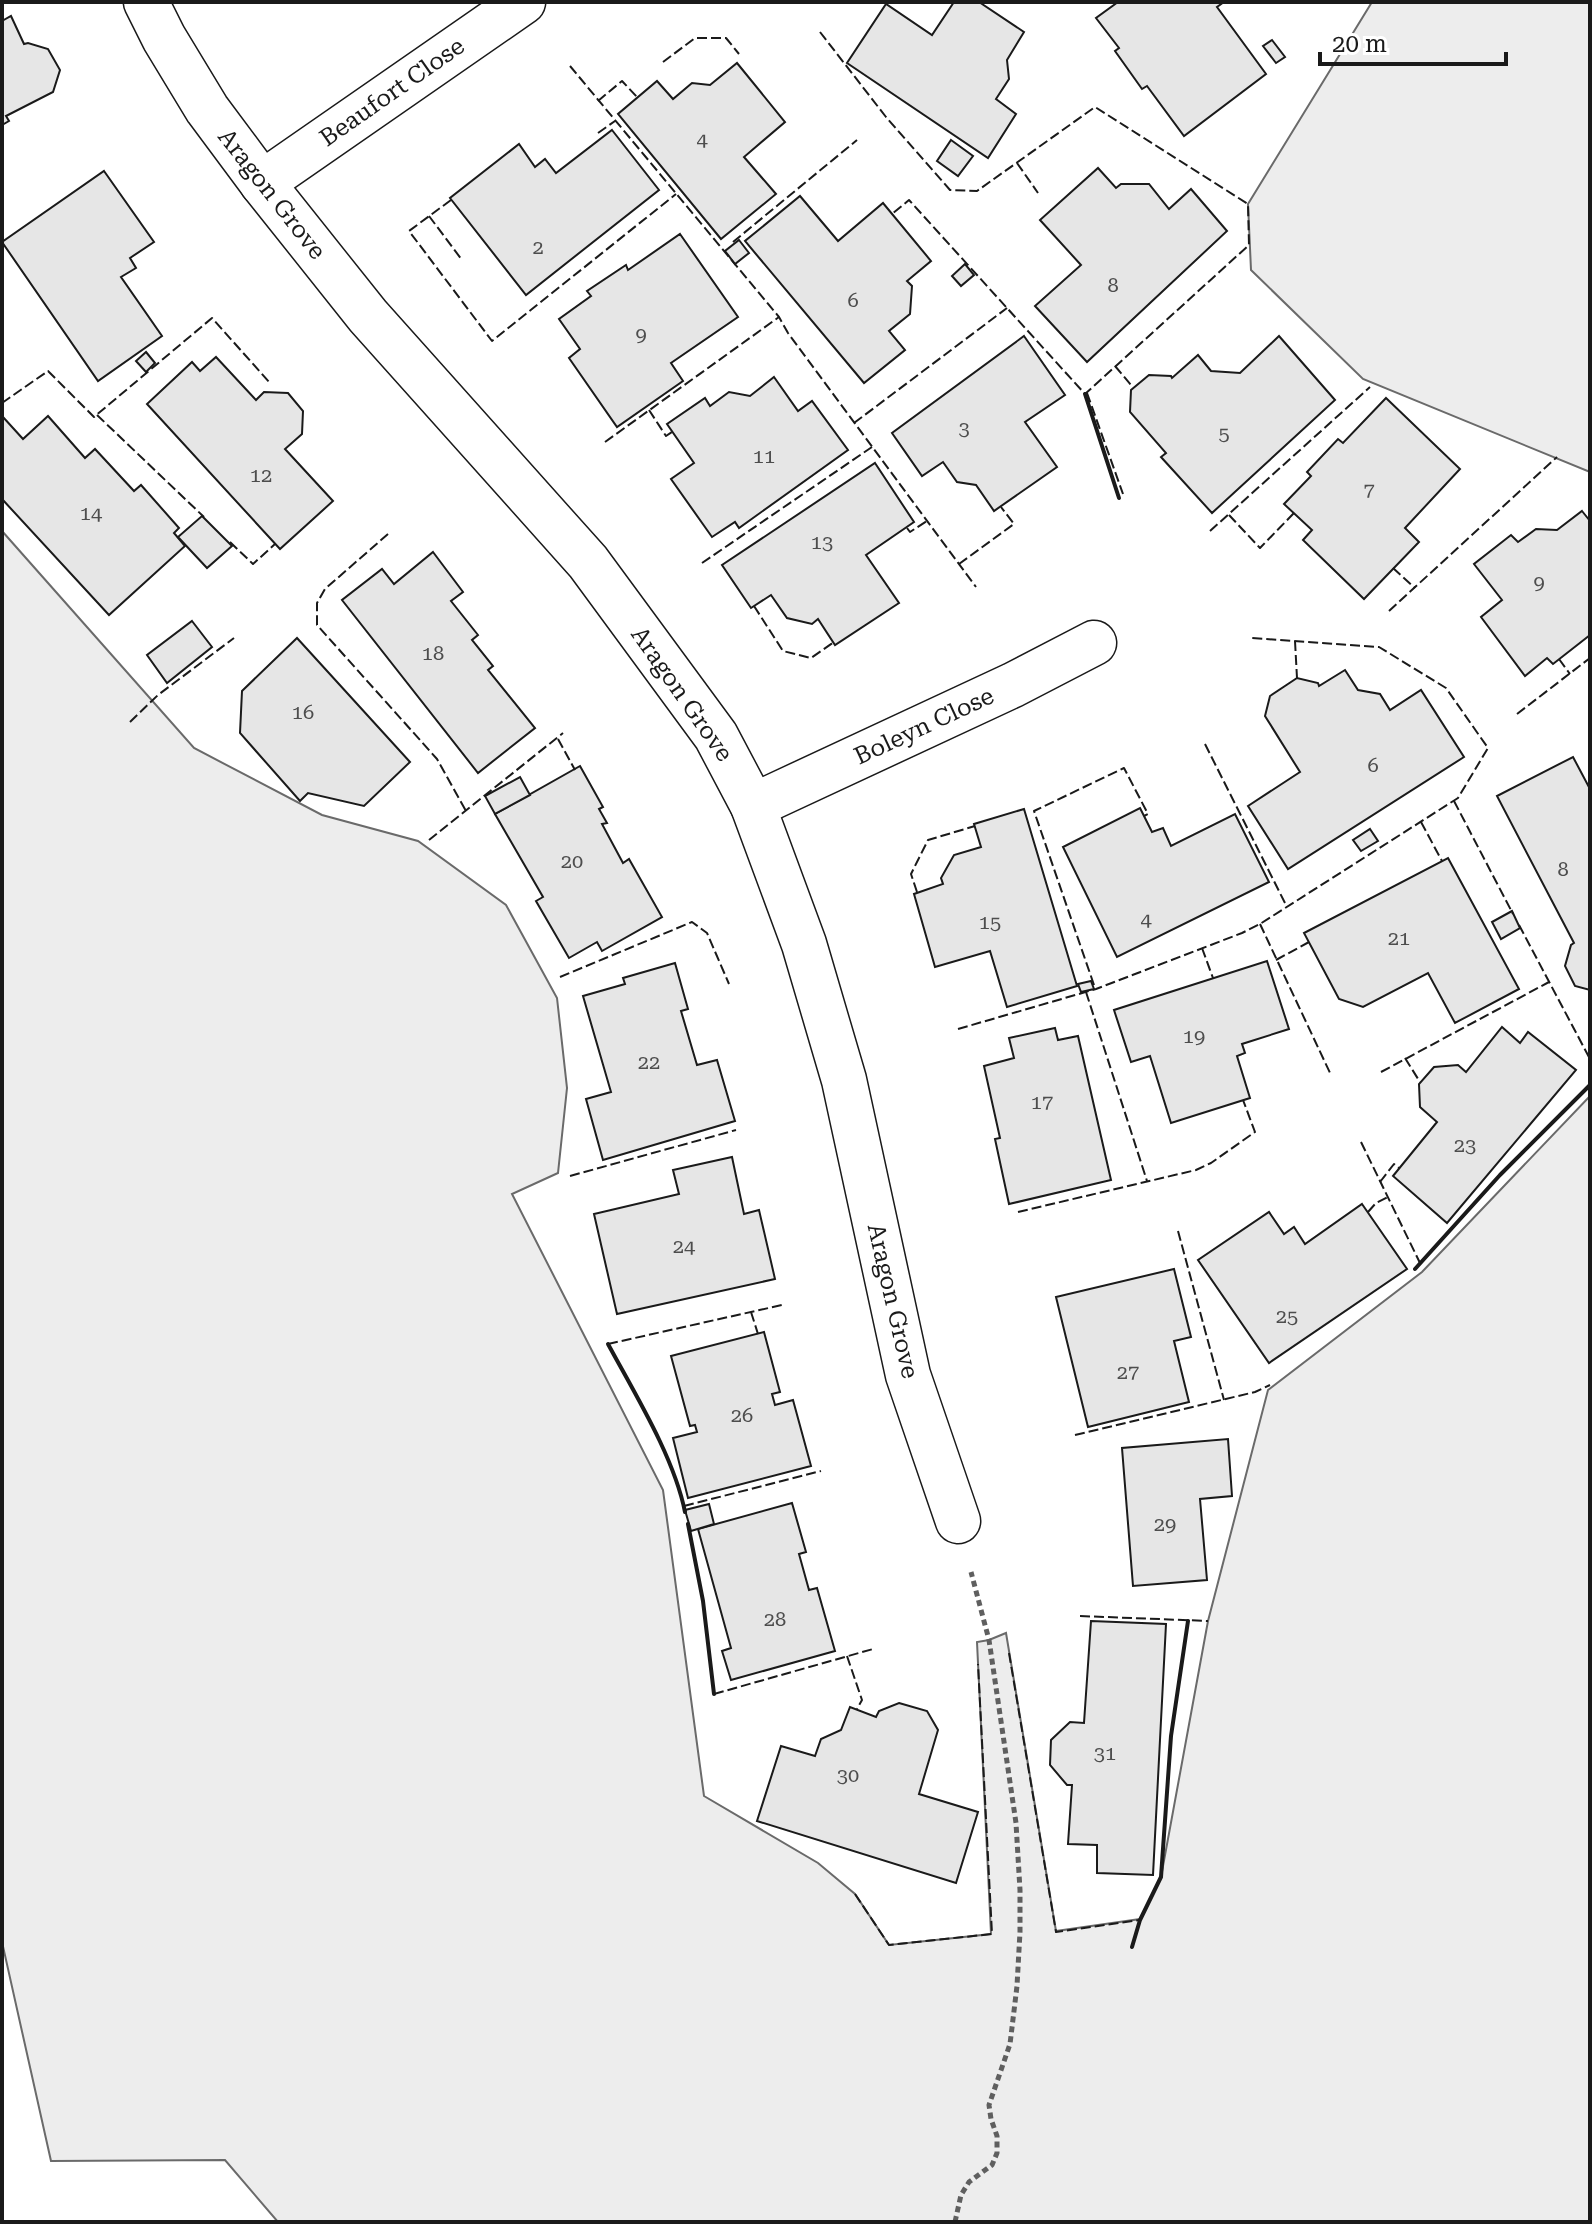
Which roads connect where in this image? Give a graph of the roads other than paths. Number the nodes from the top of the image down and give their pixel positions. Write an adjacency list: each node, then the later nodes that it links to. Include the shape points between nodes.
1 (146, 2): 3 (street, Aragon Grove, via 207,109)
2 (523, 2): 3 (street, Beaufort Close)
3 (262, 183): 5 (street, Aragon Grove, via 368,316 588,562 716,736)
4 (1094, 643): 5 (street, Boleyn Close)
5 (753, 806): 6 (street, Aragon Grove, via 804,944 844,1080 908,1375)
6 (958, 1521)

